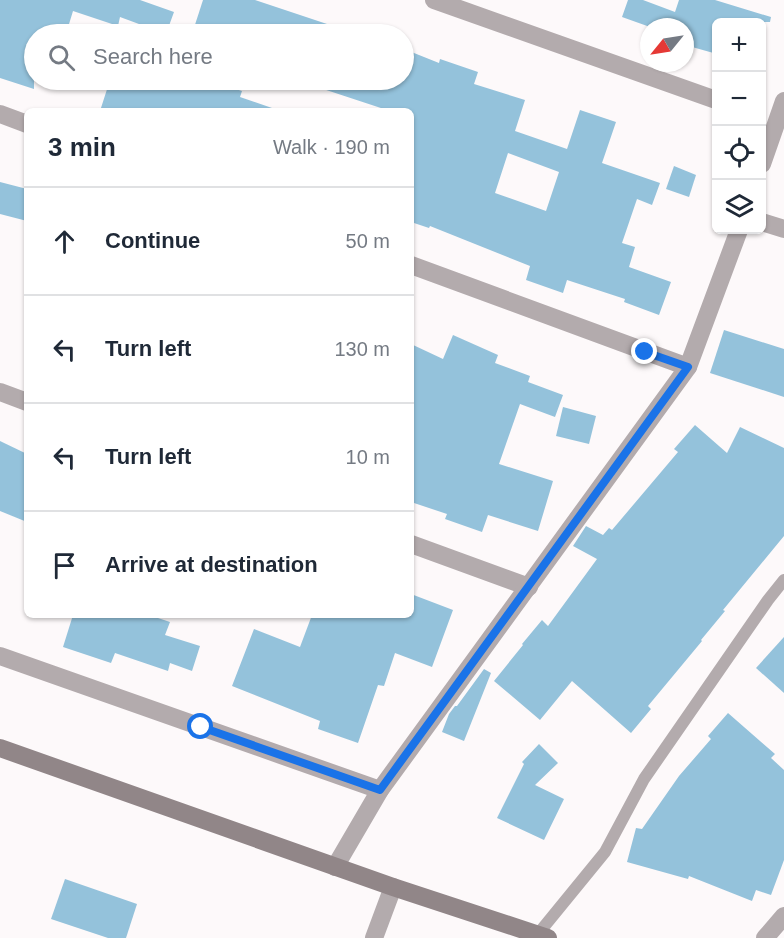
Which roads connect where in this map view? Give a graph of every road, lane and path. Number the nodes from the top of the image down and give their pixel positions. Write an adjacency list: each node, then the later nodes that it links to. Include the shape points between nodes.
1 (434, 0): 2 (street)
2 (712, 98)
3 (784, 101): 5 (street)
4 (0, 114): 6 (street)
5 (769, 118): 7 (street)
6 (24, 123)
7 (766, 138)
8 (766, 223): 9 (street)
9 (784, 229)
10 (738, 234): 12 (street)
11 (414, 266): 12 (street)
12 (688, 367): 17 (street)
13 (0, 393): 14 (street)
14 (24, 401)
15 (414, 545): 17 (street)
16 (784, 580): 24 (lane, via 644,780 605,852)
17 (530, 587): 20 (street)
18 (0, 656): 20 (street)
19 (0, 748): 21 (street)
20 (380, 790): 21 (street)
21 (335, 867): 22 (street)
22 (393, 887): 24 (street); 25 (street)
23 (784, 916): 26 (street)
24 (543, 936)
25 (374, 938)
26 (765, 938)

